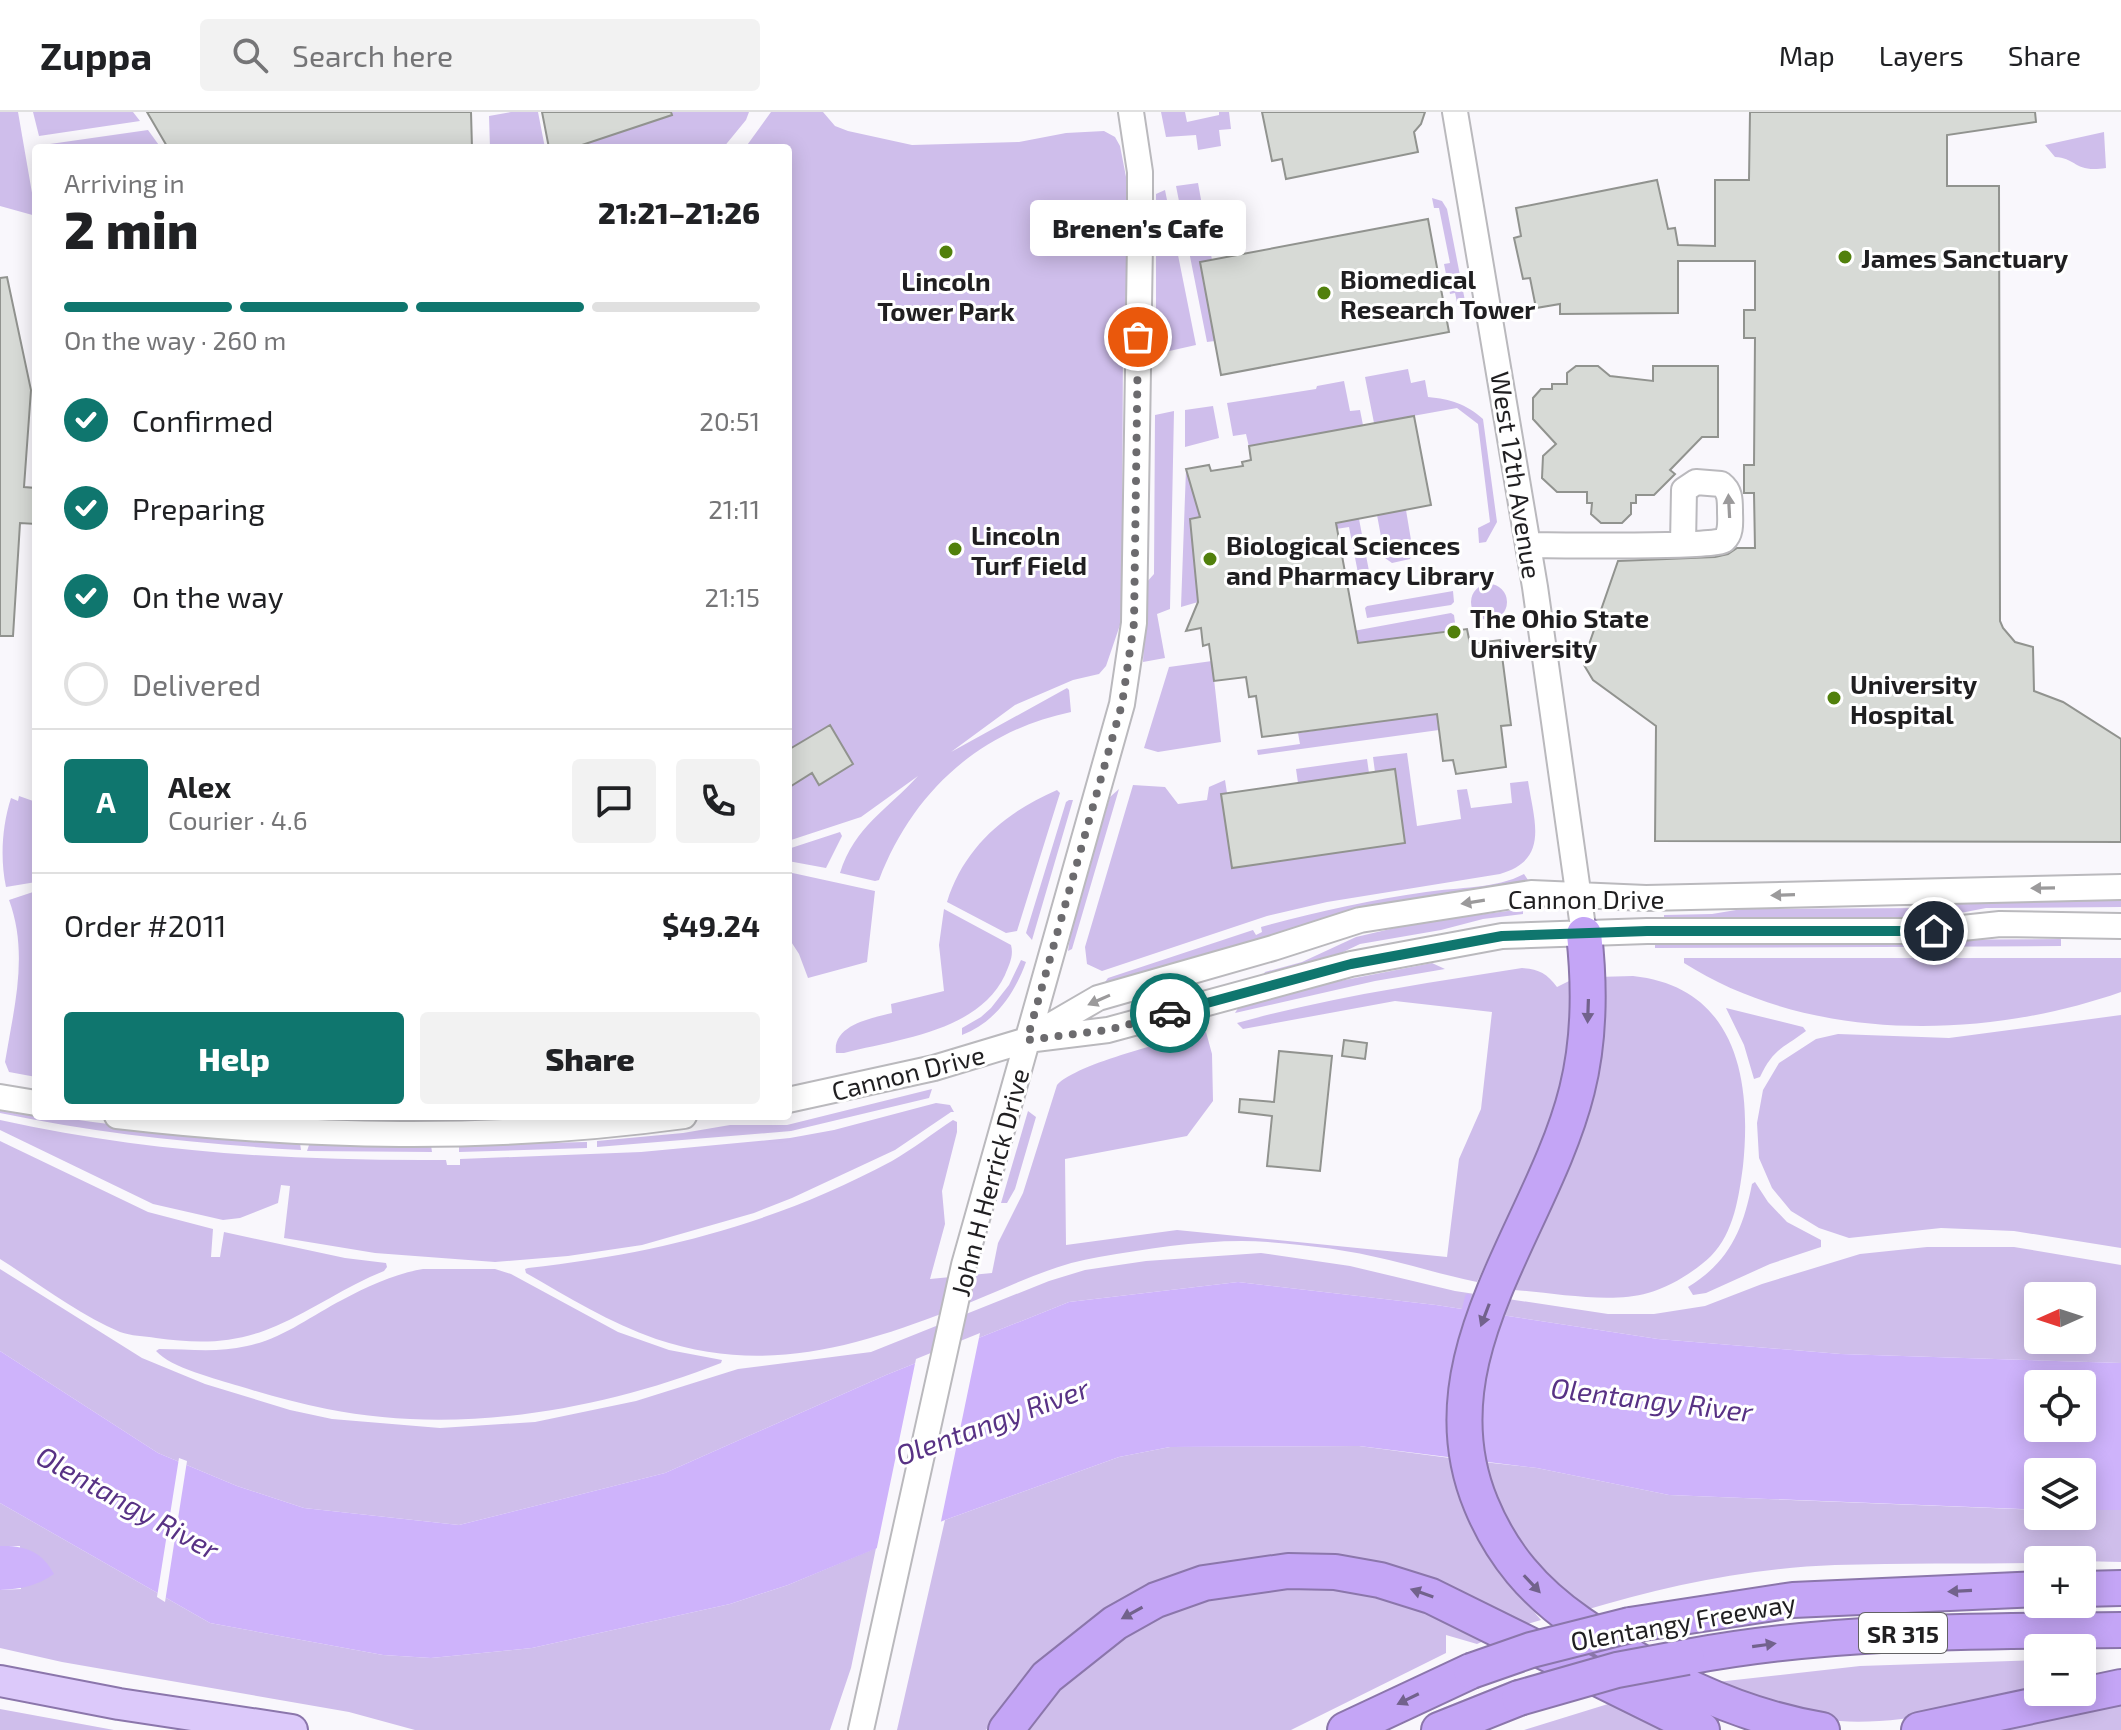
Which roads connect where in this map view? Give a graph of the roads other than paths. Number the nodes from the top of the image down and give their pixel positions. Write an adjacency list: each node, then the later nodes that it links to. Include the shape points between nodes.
1 (1131, 112): 9 (street, John H Herrick Drive, via 1140,188 1134,623 1122,704)
2 (1455, 112): 4 (street, West 12th Avenue)
3 (1683, 544): 4 (street)
4 (1528, 545): 6 (street, West 12th Avenue)
5 (2121, 887): 6 (street, Cannon Drive, one-way to 6, via 1646,898)
6 (1578, 895): 8 (street, West 12th Avenue); 9 (street, Cannon Drive, one-way to 9, via 1531,893 1360,920 1098,998)
7 (2121, 926): 8 (street, Cannon Drive)
8 (1584, 934): 9 (street, Cannon Drive, via 1502,936 1351,964 1108,1030); 27 (highway, one-way to 27, via 1589,989 1583,1061 1555,1154 1477,1334 1464,1391 1469,1468 1488,1520 1516,1566 1557,1607 1698,1692 1739,1710)
9 (1027, 1040): 11 (street, Cannon Drive, via 934,1068); 22 (street, John H Herrick Drive, via 964,1265)
10 (0, 1097): 12 (street)
11 (792, 1099)
12 (32, 1102)
13 (151, 1120): 14 (street, via 339,1135 543,1131)
14 (646, 1120)
15 (2121, 1588): 16 (highway)
16 (2096, 1589)
17 (2024, 1590): 24 (highway, Olentangy Freeway / SR 315, one-way to 24, bridge, via 1793,1600 1630,1625 1531,1650 1449,1679)
18 (2121, 1630): 25 (highway, Olentangy Freeway / SR 315, one-way to 18, bridge, via 1543,1689 1687,1657 1888,1634)
19 (0, 1681): 21 (main road)
20 (2121, 1687): 28 (highway)
21 (292, 1730)
22 (861, 1730)
23 (1006, 1730): 26 (highway, one-way to 23, via 1431,1596 1380,1580 1288,1571 1204,1583 1142,1607 1047,1677)
24 (1345, 1730)
25 (1439, 1730)
26 (1702, 1730)
27 (1822, 1730)
28 (1919, 1730)

